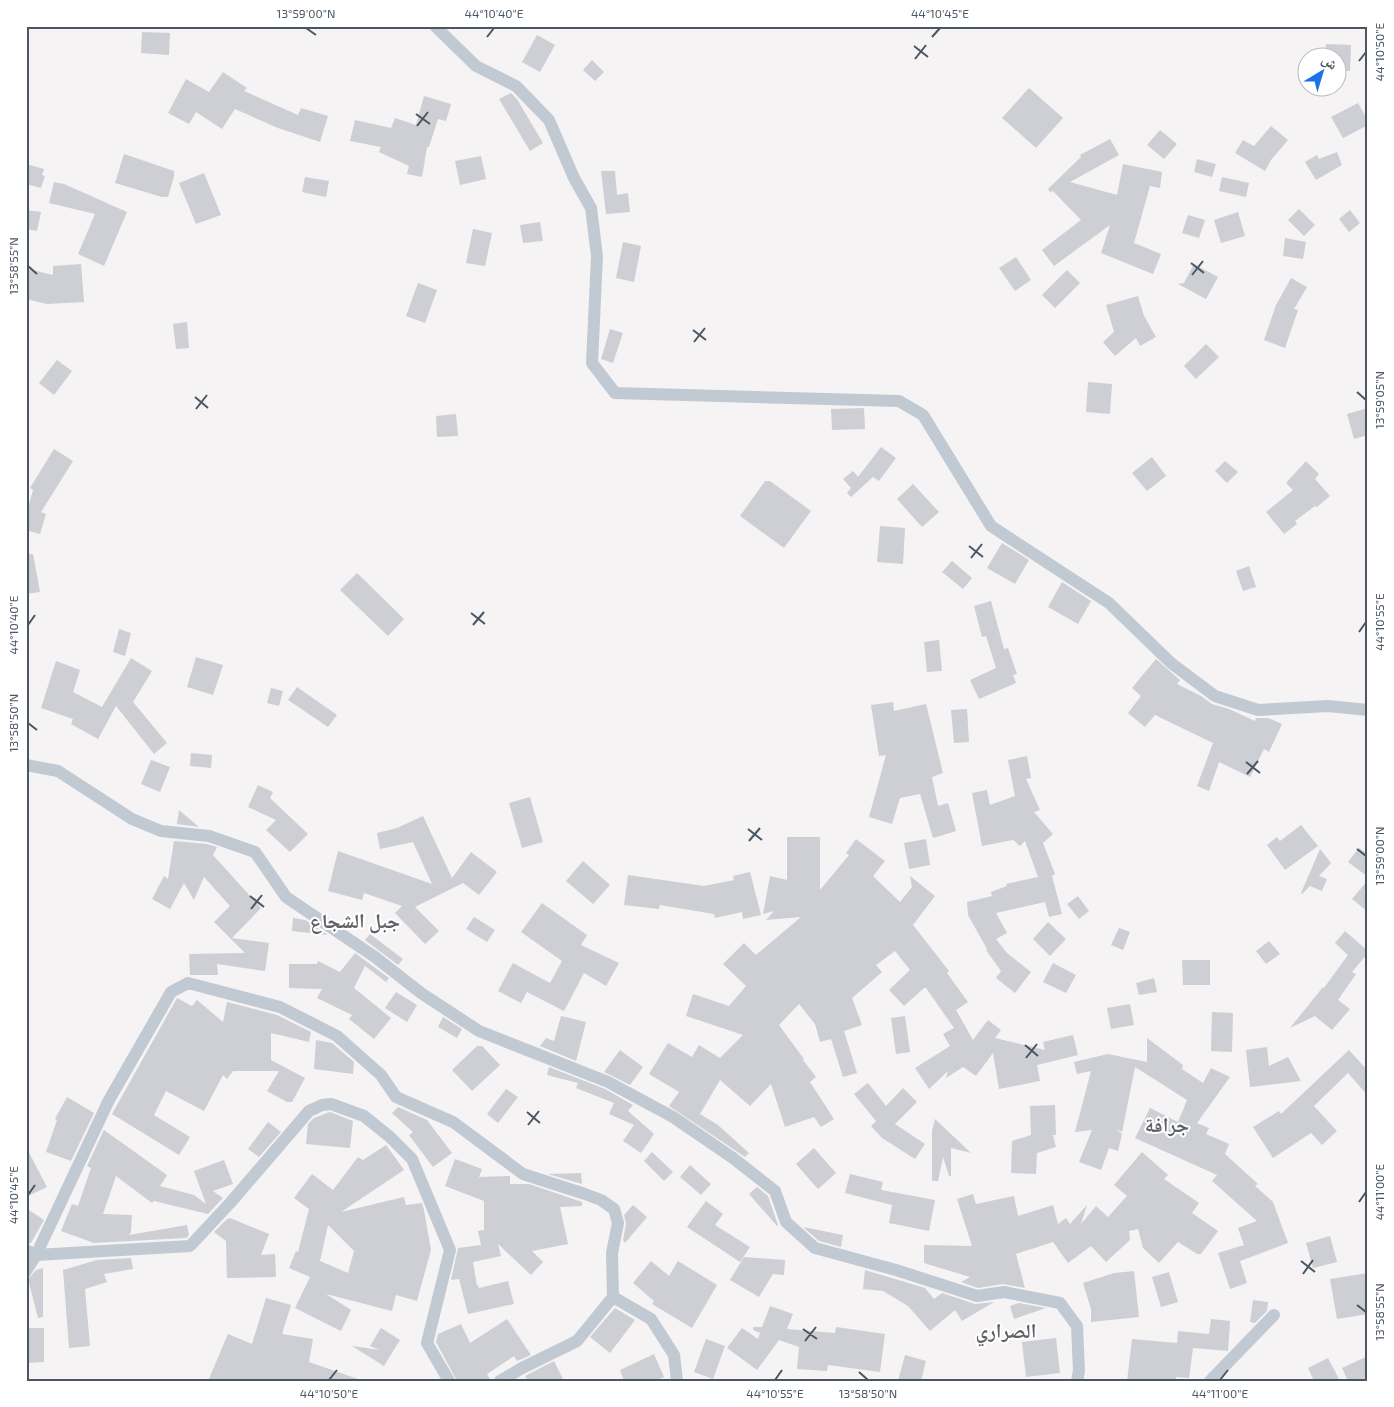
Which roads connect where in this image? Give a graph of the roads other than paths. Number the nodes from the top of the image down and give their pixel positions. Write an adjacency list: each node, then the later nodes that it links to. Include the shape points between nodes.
1 (435, 26): 2 (street, via 476,66 516,86 549,120 591,208 598,256 592,363 615,393 899,401 923,415 991,526 1109,603 1171,663 1216,696 1258,710 1328,706)
2 (1368, 710)
3 (26, 765): 11 (street, via 58,771 132,819 161,831 210,836 255,852 286,897 479,1032 608,1082 673,1117 733,1158 775,1191 786,1222 815,1248 977,1296 1004,1292 1060,1303 1077,1326)
4 (31, 1252): 5 (street); 6 (street, via 109,1100 171,992 188,983 280,1007 337,1036 381,1075 396,1097 453,1122 524,1174 601,1200 614,1208 618,1223 612,1253); 8 (street, via 190,1246 310,1111 332,1104 364,1116 412,1159 450,1250 427,1344)
5 (26, 1271)
6 (613, 1297): 9 (street, via 577,1341); 10 (street, via 651,1319 674,1355)
7 (1274, 1315): 12 (street)
8 (449, 1381)
9 (500, 1381)
10 (677, 1381)
11 (1077, 1381)
12 (1210, 1381)

